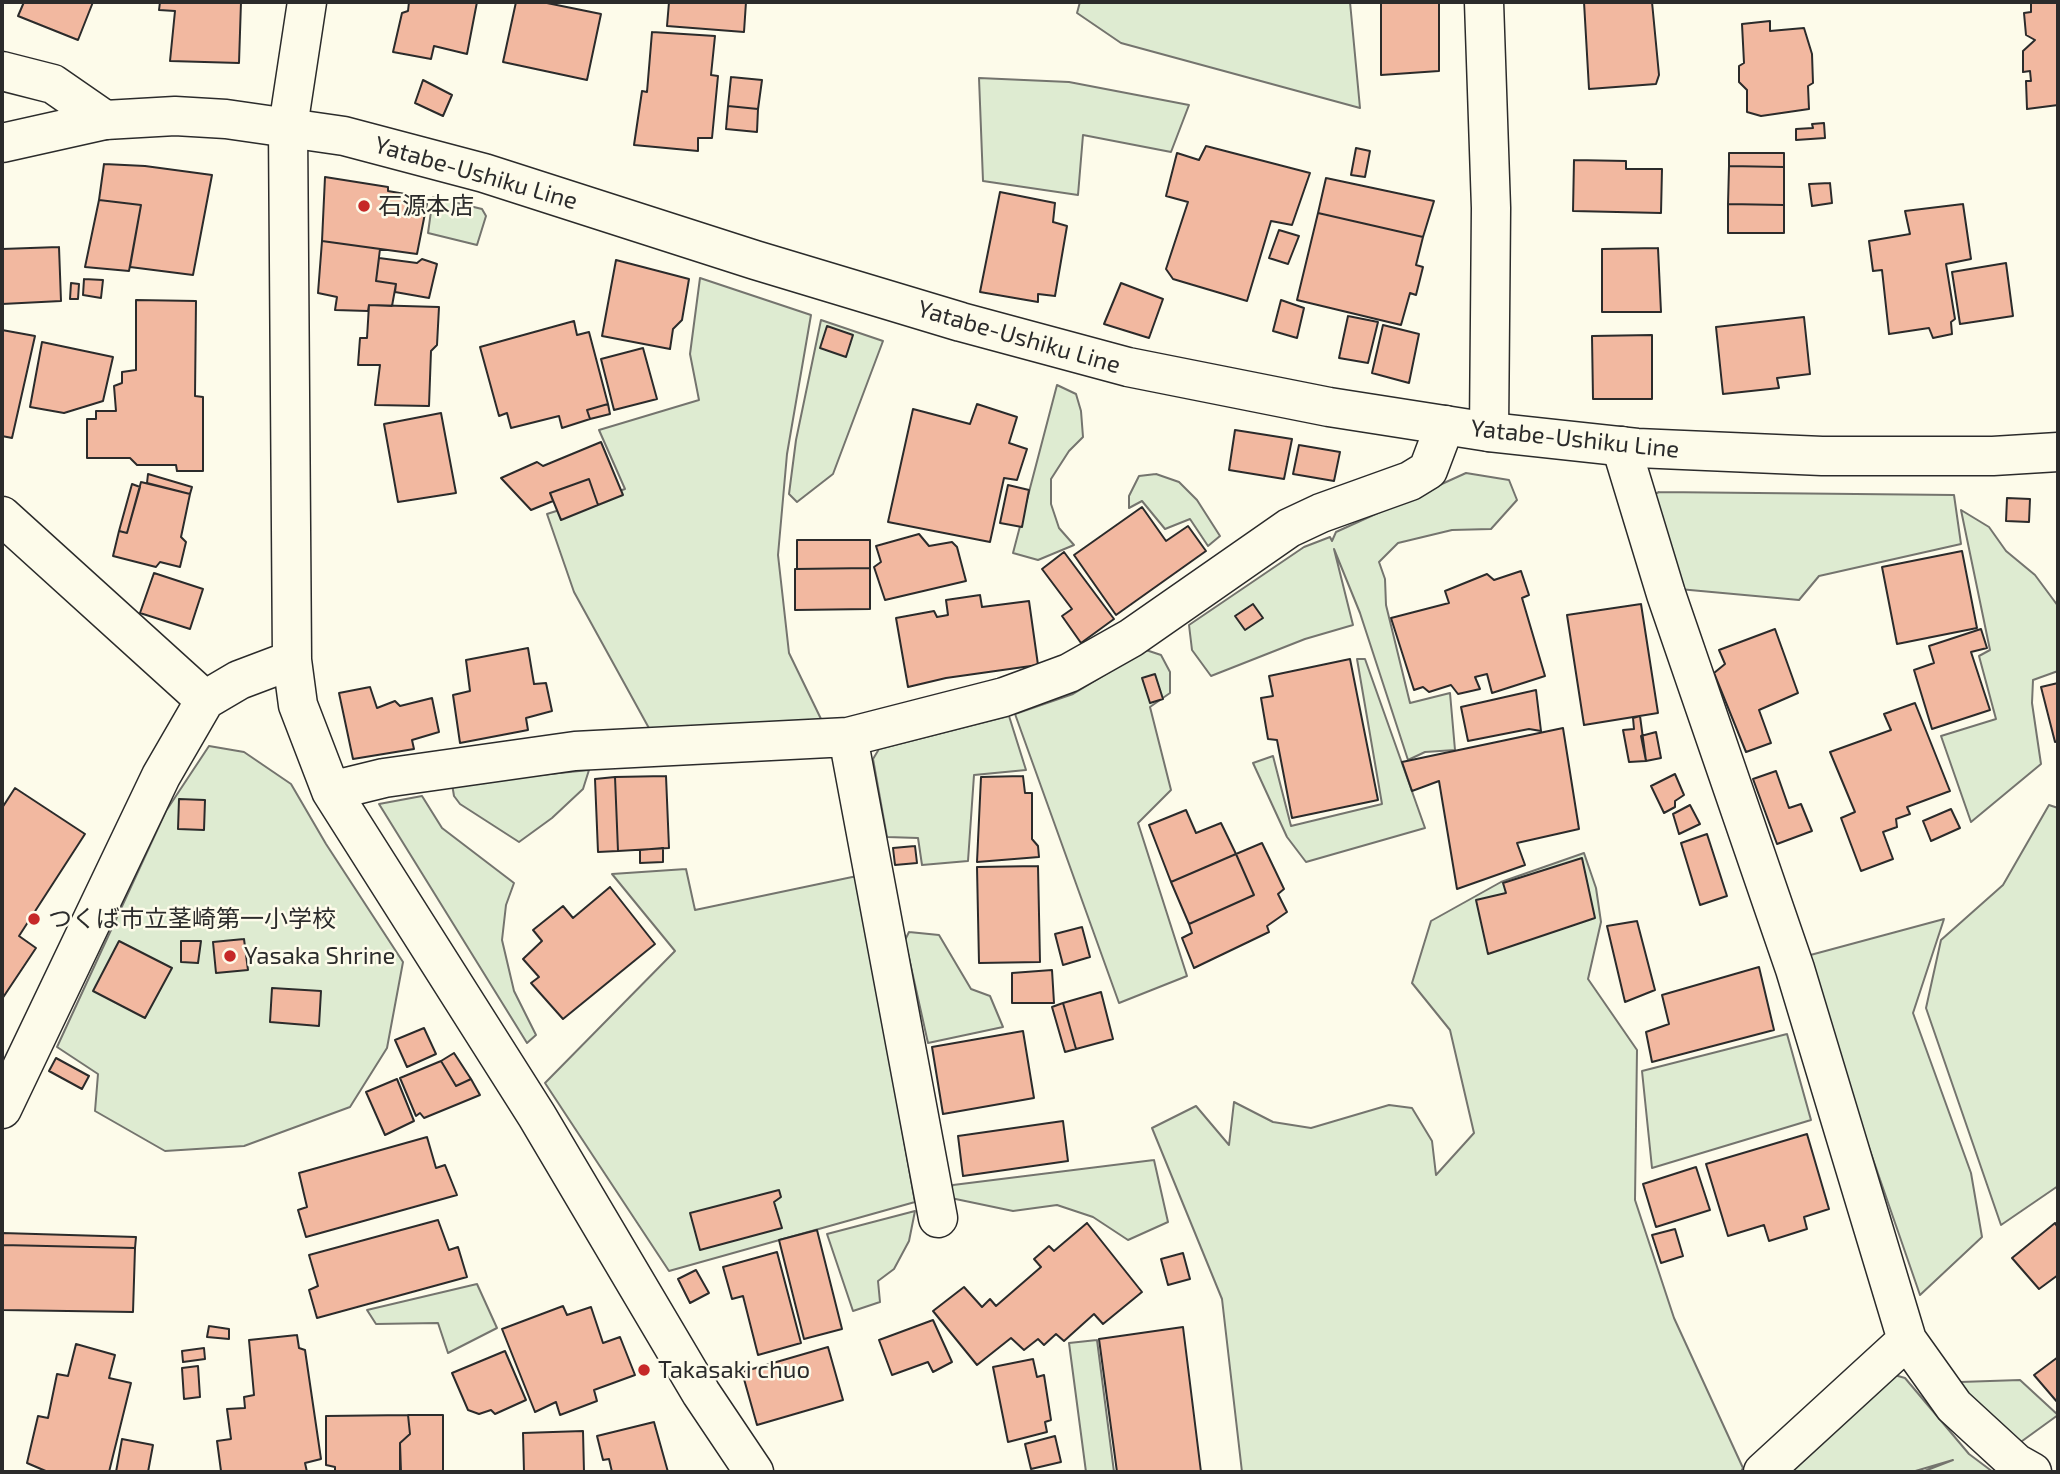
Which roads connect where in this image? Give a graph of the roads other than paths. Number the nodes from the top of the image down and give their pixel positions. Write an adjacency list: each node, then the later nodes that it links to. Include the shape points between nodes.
1 (307, 2): 5 (street)
2 (1484, 2): 8 (street, via 1491,208)
3 (2, 71): 4 (street, via 52,84)
4 (105, 120): 5 (street, Yatabe-Ushiku Line, via 175,116); 6 (street, Yatabe-Ushiku Line)
5 (288, 127): 7 (street, Yatabe-Ushiku Line, via 376,143 484,173 755,260 1128,367); 12 (street)
6 (2, 143)
7 (1445, 425): 8 (street, Yatabe-Ushiku Line); 14 (street, via 1428,470 1289,528 1187,601 1069,673 1004,697)
8 (1489, 432): 9 (street, Yatabe-Ushiku Line)
9 (1621, 446): 10 (street, Yatabe-Ushiku Line, via 1822,456); 18 (street, via 1666,594 1795,969)
10 (2058, 452)
11 (2, 516): 13 (street)
12 (292, 660): 13 (street, via 239,680); 15 (street, via 298,705)
13 (205, 700): 16 (street, via 161,776)
14 (848, 737): 15 (street, via 575,751 384,778); 17 (street)
15 (331, 791): 19 (street, via 537,1116 701,1393)
16 (2, 1109)
17 (938, 1218)
18 (1907, 1340): 20 (street); 21 (street, via 1954,1406)
19 (754, 1472)
20 (1763, 1472)
21 (2032, 1472)

